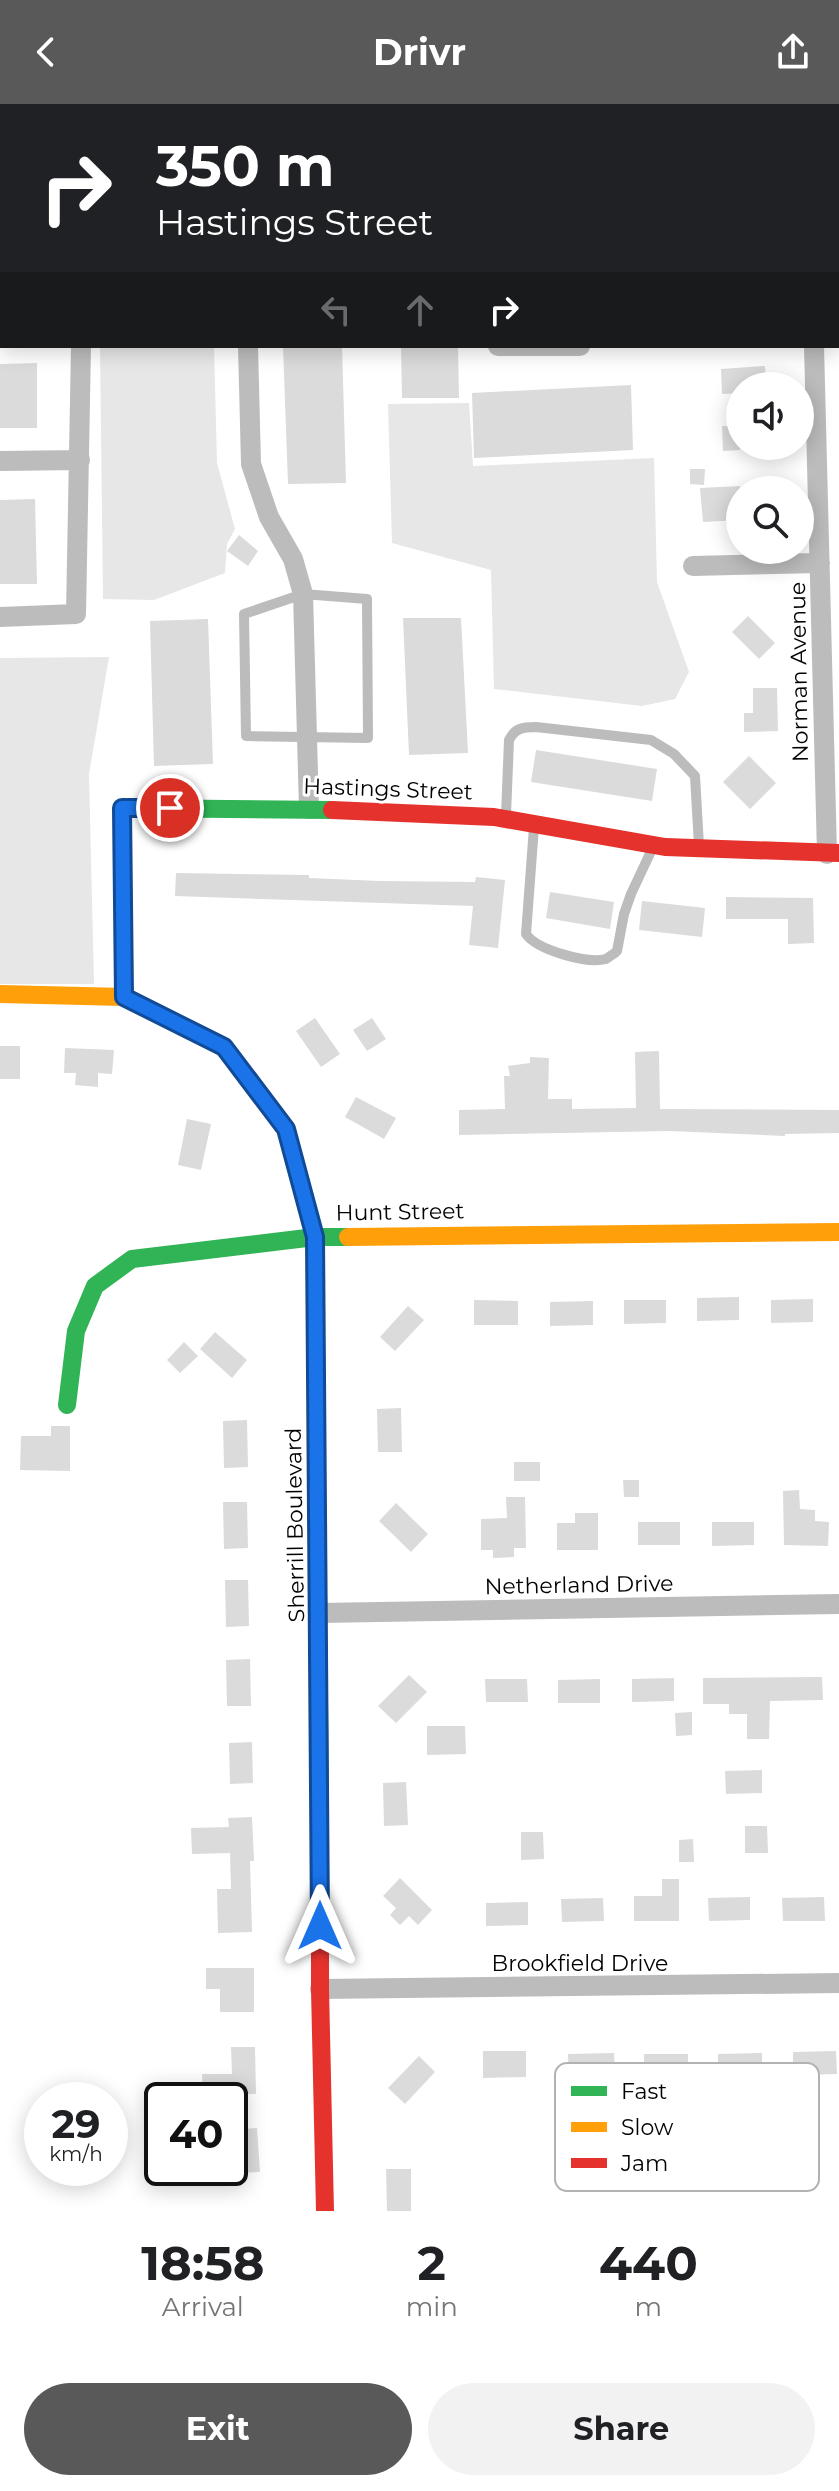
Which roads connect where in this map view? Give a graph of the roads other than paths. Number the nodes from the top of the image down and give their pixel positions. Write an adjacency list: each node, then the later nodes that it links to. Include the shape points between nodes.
1 (81, 348): 4 (street)
2 (248, 348): 8 (street, via 251,464)
3 (814, 348): 6 (street, Norman Avenue)
4 (80, 460): 5 (street); 9 (street, via 76,614)
5 (0, 461)
6 (820, 563): 7 (street); 16 (street, Norman Avenue)
7 (693, 566)
8 (303, 594): 10 (street); 10 (lane, via 244,614 246,736); 10 (lane, via 367,599 368,738)
9 (0, 617)
10 (307, 737): 11 (street)
11 (309, 809): 12 (street, Hastings Street); 18 (street, Hastings Street, via 122,808)
12 (506, 819): 13 (street, Hastings Street); 15 (lane, via 509,740 521,727 651,740 695,776)
13 (534, 824): 14 (street, Hastings Street); 14 (lane, via 526,934 550,951 587,959 607,959 617,951 624,914)
14 (654, 845): 15 (street, Hastings Street)
15 (699, 848): 16 (street, Hastings Street)
16 (833, 854)
17 (0, 994): 18 (street, Sherrill Boulevard)
18 (124, 997): 20 (street, Sherrill Boulevard, via 224,1047 286,1129)
19 (839, 1232): 20 (street, Hunt Street)
20 (315, 1237): 21 (street, Hunt Street, via 132,1259 95,1286 76,1331); 23 (street, Sherrill Boulevard)
21 (67, 1405)
22 (839, 1604): 23 (street, Netherland Drive)
23 (320, 1613): 25 (street, Sherrill Boulevard)
24 (839, 1983): 25 (street, Brookfield Drive)
25 (320, 1989): 26 (street, Sherrill Boulevard)
26 (325, 2211)

